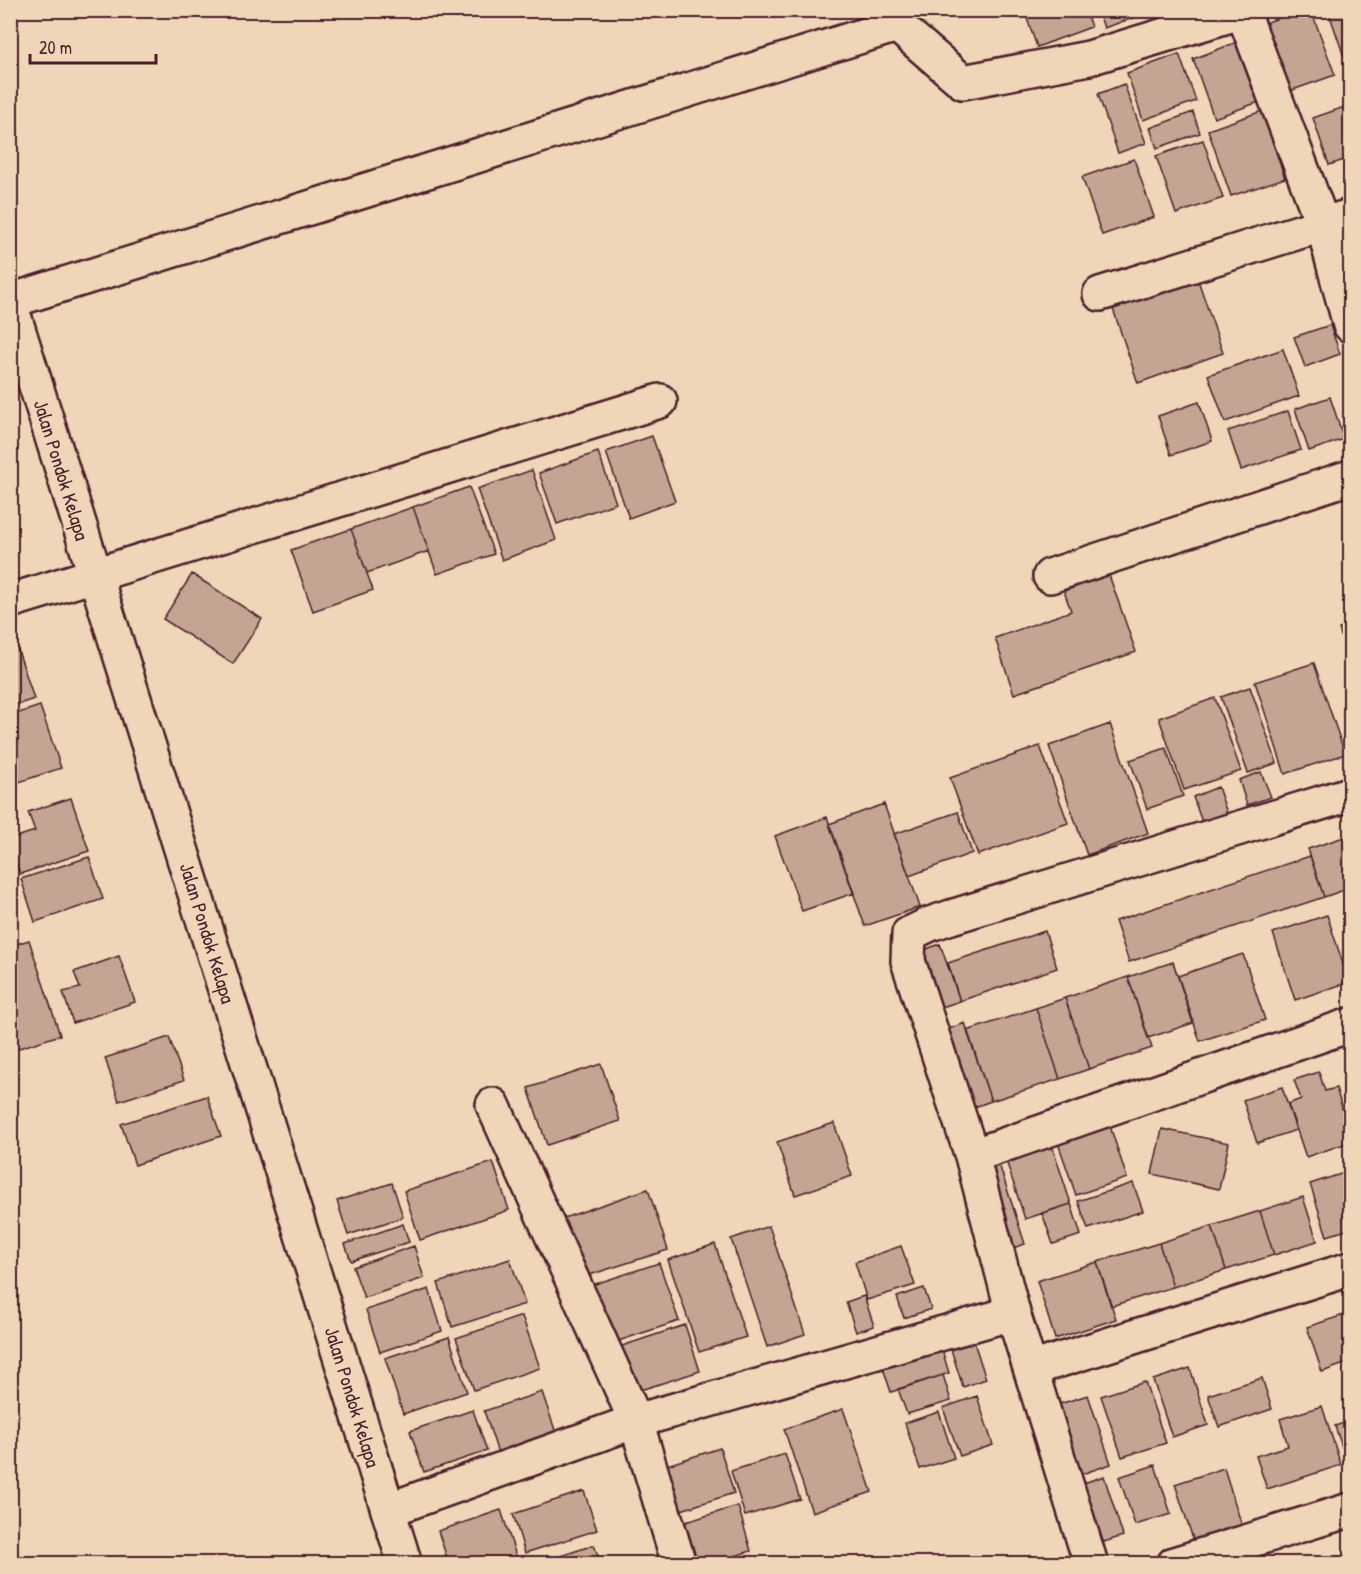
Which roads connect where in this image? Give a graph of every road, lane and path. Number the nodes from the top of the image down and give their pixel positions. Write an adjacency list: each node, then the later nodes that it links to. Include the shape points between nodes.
1 (1245, 11): 2 (street, via 1089,58 963,81); 3 (street)
2 (897, 18): 5 (street)
3 (1336, 221): 4 (street); 6 (street)
4 (1100, 294)
5 (10, 302): 9 (street, Jalan Pondok Kelapa)
6 (1350, 325)
7 (660, 401): 9 (street)
8 (1350, 477): 10 (street)
9 (95, 575): 11 (street); 20 (street, Jalan Pondok Kelapa)
10 (1050, 576)
11 (10, 601)
12 (1350, 794): 15 (street, via 951,917 909,934 908,961)
13 (1350, 1026): 15 (street)
14 (493, 1105): 19 (street)
15 (972, 1156): 17 (street)
16 (1350, 1269): 18 (street)
17 (1013, 1313): 18 (street); 19 (street)
18 (1031, 1368): 24 (street)
19 (636, 1421): 20 (street); 23 (street)
20 (388, 1510): 22 (street, Jalan Pondok Kelapa)
21 (1350, 1510): 25 (street)
22 (405, 1563)
23 (679, 1563)
24 (1091, 1563)
25 (1174, 1563)

